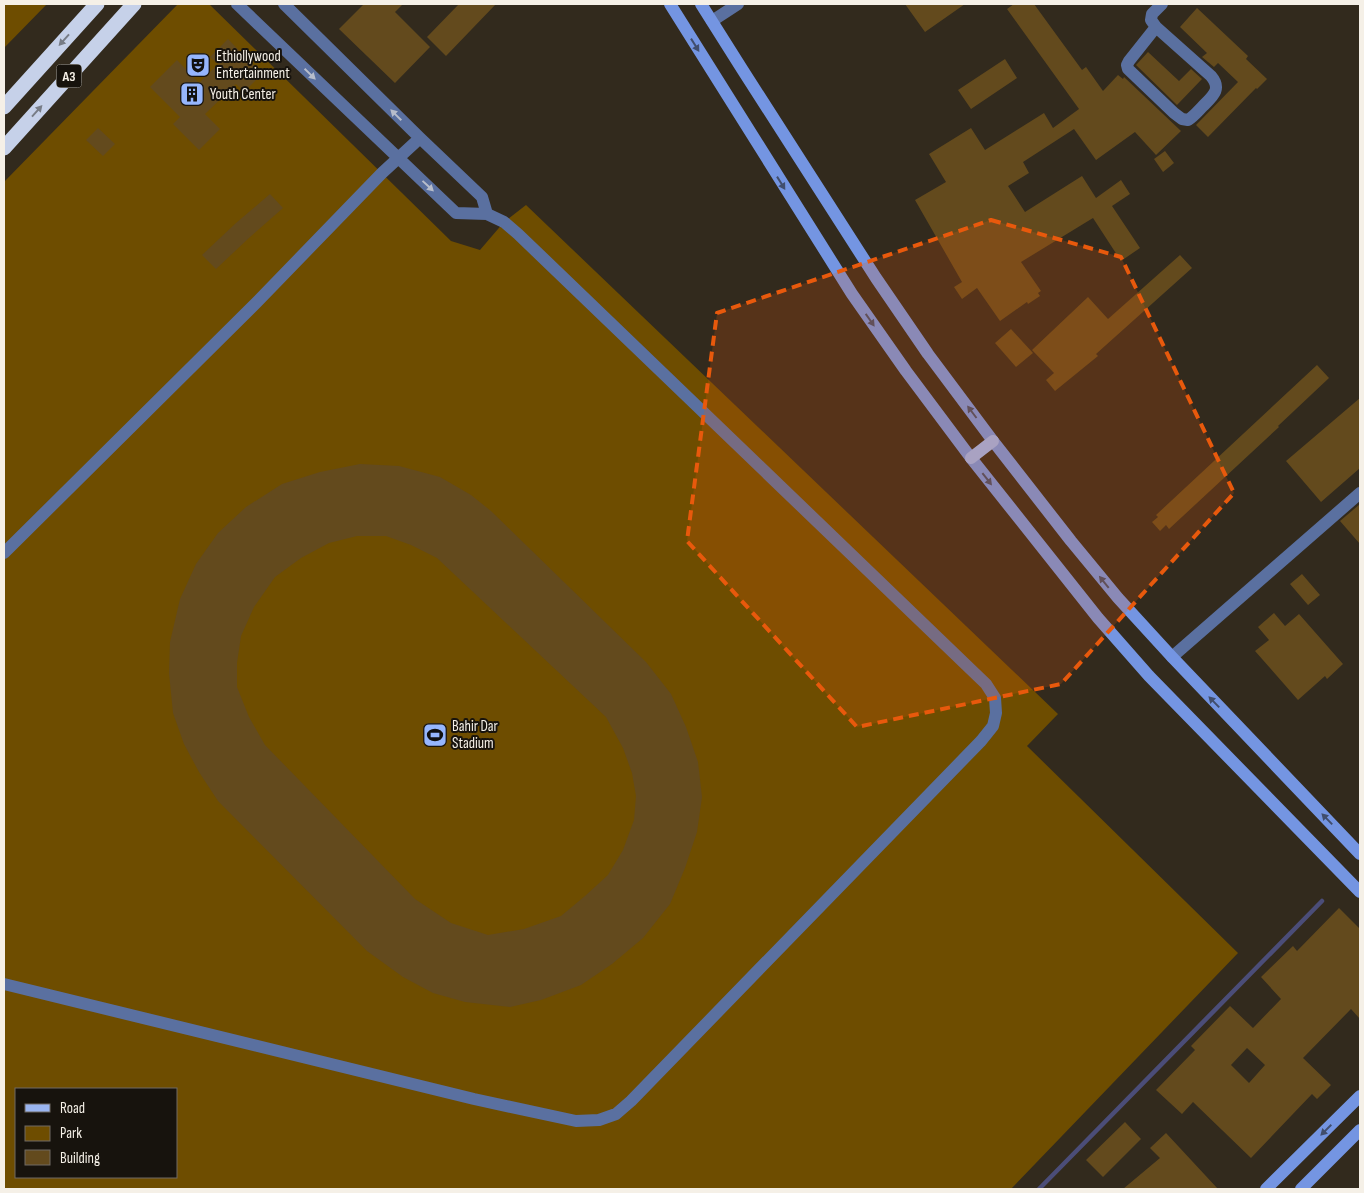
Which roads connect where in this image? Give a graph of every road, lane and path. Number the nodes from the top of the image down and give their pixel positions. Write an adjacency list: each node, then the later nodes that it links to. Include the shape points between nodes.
1 (97, 4): 11 (highway, A3, one-way to 11)
2 (134, 4): 13 (highway, A3, one-way to 2)
3 (237, 4): 14 (street, one-way to 14)
4 (284, 4): 12 (street, one-way to 4)
5 (670, 4): 17 (street, one-way to 17, via 852,294)
6 (701, 4): 9 (street)
7 (738, 4): 9 (street)
8 (1162, 4): 10 (street, via 1152,14 1151,20)
9 (712, 21): 16 (street, one-way to 9, via 876,278)
10 (1156, 27): 10 (street, via 1128,69 1174,113 1188,120 1214,96 1216,82)
11 (4, 107)
12 (420, 138): 14 (street); 15 (street, via 482,198)
13 (4, 148)
14 (398, 158): 15 (street, one-way to 15, via 456,214); 19 (street, via 258,302)
15 (487, 214): 23 (street, via 518,234 986,684 995,698 993,726 982,741 631,1101 616,1114 598,1120 576,1121 474,1099)
16 (993, 441): 17 (main road); 20 (street, one-way to 16, via 1118,598)
17 (971, 458): 22 (street, one-way to 22, via 1098,618 1149,676)
18 (1360, 493): 20 (street)
19 (4, 553)
20 (1172, 657): 21 (street, one-way to 20)
21 (1360, 854)
22 (1360, 892)
23 (4, 984)
24 (1360, 1096): 26 (street, one-way to 26)
25 (1360, 1130): 27 (street)
26 (1266, 1189)
27 (1300, 1189)

